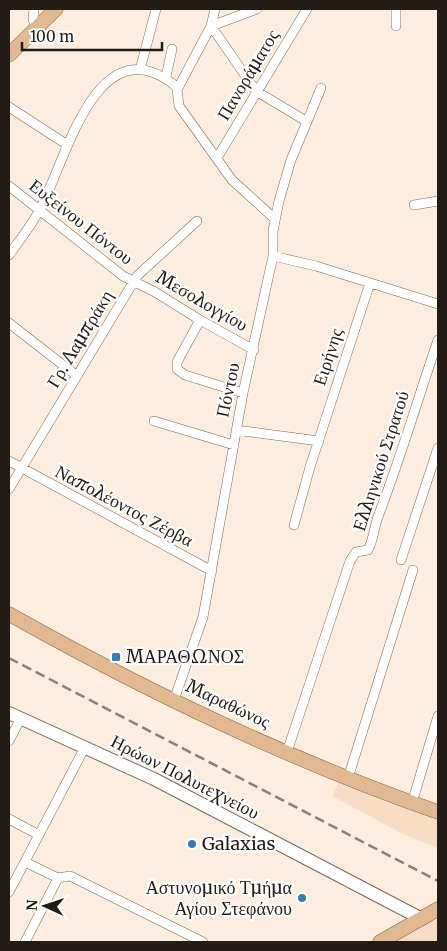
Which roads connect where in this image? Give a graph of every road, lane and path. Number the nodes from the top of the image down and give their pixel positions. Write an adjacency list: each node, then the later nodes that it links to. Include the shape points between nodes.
1 (34, 9): 10 (street, via 33,20)
2 (56, 9): 10 (main road)
3 (156, 9): 13 (street)
4 (215, 9): 8 (street)
5 (257, 9): 8 (street)
6 (307, 9): 17 (street, Πανοράματος)
7 (396, 9): 9 (street)
8 (211, 26): 15 (street); 17 (street)
9 (396, 26)
10 (37, 28): 12 (main road)
11 (172, 49): 14 (street)
12 (9, 55)
13 (140, 70): 14 (street); 20 (street, via 120,74 106,83)
14 (166, 77): 15 (street)
15 (178, 88): 21 (street, via 180,110)
16 (321, 88): 19 (street, Πόντου)
17 (256, 91): 19 (street); 21 (street, Πανοράματος)
18 (9, 107): 20 (street)
19 (306, 121): 26 (street, Πόντου)
20 (66, 144): 25 (street)
21 (217, 158): 26 (street, via 238,186)
22 (9, 186): 25 (street, Ευξείνου Πόντου)
23 (438, 201): 24 (street)
24 (414, 204)
25 (39, 211): 28 (street); 30 (street, Ευξείνου Πόντου, via 122,276)
26 (275, 218): 29 (street, Πόντου)
27 (197, 221): 30 (street, Γρ. Λαμπράκη, via 146,266)
28 (9, 255)
29 (273, 256): 31 (street); 36 (street, Πόντου)
30 (134, 281): 33 (street, Μεσολογγίου); 37 (street, Γρ. Λαμπράκη)
31 (370, 283): 32 (street); 41 (street, Ειρήνης)
32 (438, 304)
33 (200, 320): 36 (street, Μεσολογγίου); 38 (street, via 177,362 177,369 185,375)
34 (9, 323): 37 (street)
35 (438, 340): 57 (street, Ελληνικού Στρατού, via 372,542 368,550 356,552 350,560)
36 (254, 350): 38 (street, Πόντου)
37 (77, 376): 45 (street, Γρ. Λαμπράκη)
38 (243, 393): 40 (street, Πόντου)
39 (154, 421): 42 (street)
40 (236, 430): 41 (street); 42 (street, Πόντου)
41 (319, 441): 47 (street, Ειρήνης)
42 (234, 444): 50 (street, Πόντου)
43 (438, 448): 48 (street)
44 (9, 461): 45 (street, Ναπολέοντος Ζέρβα)
45 (21, 469): 46 (street, Γρ. Λαμπράκη); 50 (street, Ναπολέοντος Ζέρβα)
46 (9, 489)
47 (294, 525)
48 (401, 560)
49 (413, 570): 58 (street)
50 (212, 571): 52 (street, Πόντου, via 203,617)
51 (9, 614): 52 (main road, Μαραθώνος)
52 (174, 700): 57 (main road, Μαραθώνος)
53 (15, 716): 55 (street); 56 (street, Ηρώων Πολυτεχνείου)
54 (438, 716): 59 (street)
55 (9, 741)
56 (85, 747): 62 (street); 67 (street, Ηρώων Πολυτεχνείου, via 154,779)
57 (287, 752): 58 (main road, Μαραθώνος)
58 (348, 778): 59 (main road, Μαραθώνος)
59 (412, 803): 60 (main road, Μαραθώνος)
60 (438, 812)
61 (9, 819): 62 (street)
62 (39, 835): 63 (street)
63 (25, 862): 64 (street); 65 (street)
64 (58, 878): 68 (street); 69 (street, via 70,876)
65 (9, 892)
66 (437, 910): 67 (main road)
67 (422, 919): 70 (main road)
68 (25, 942)
69 (203, 942)
70 (380, 942)

